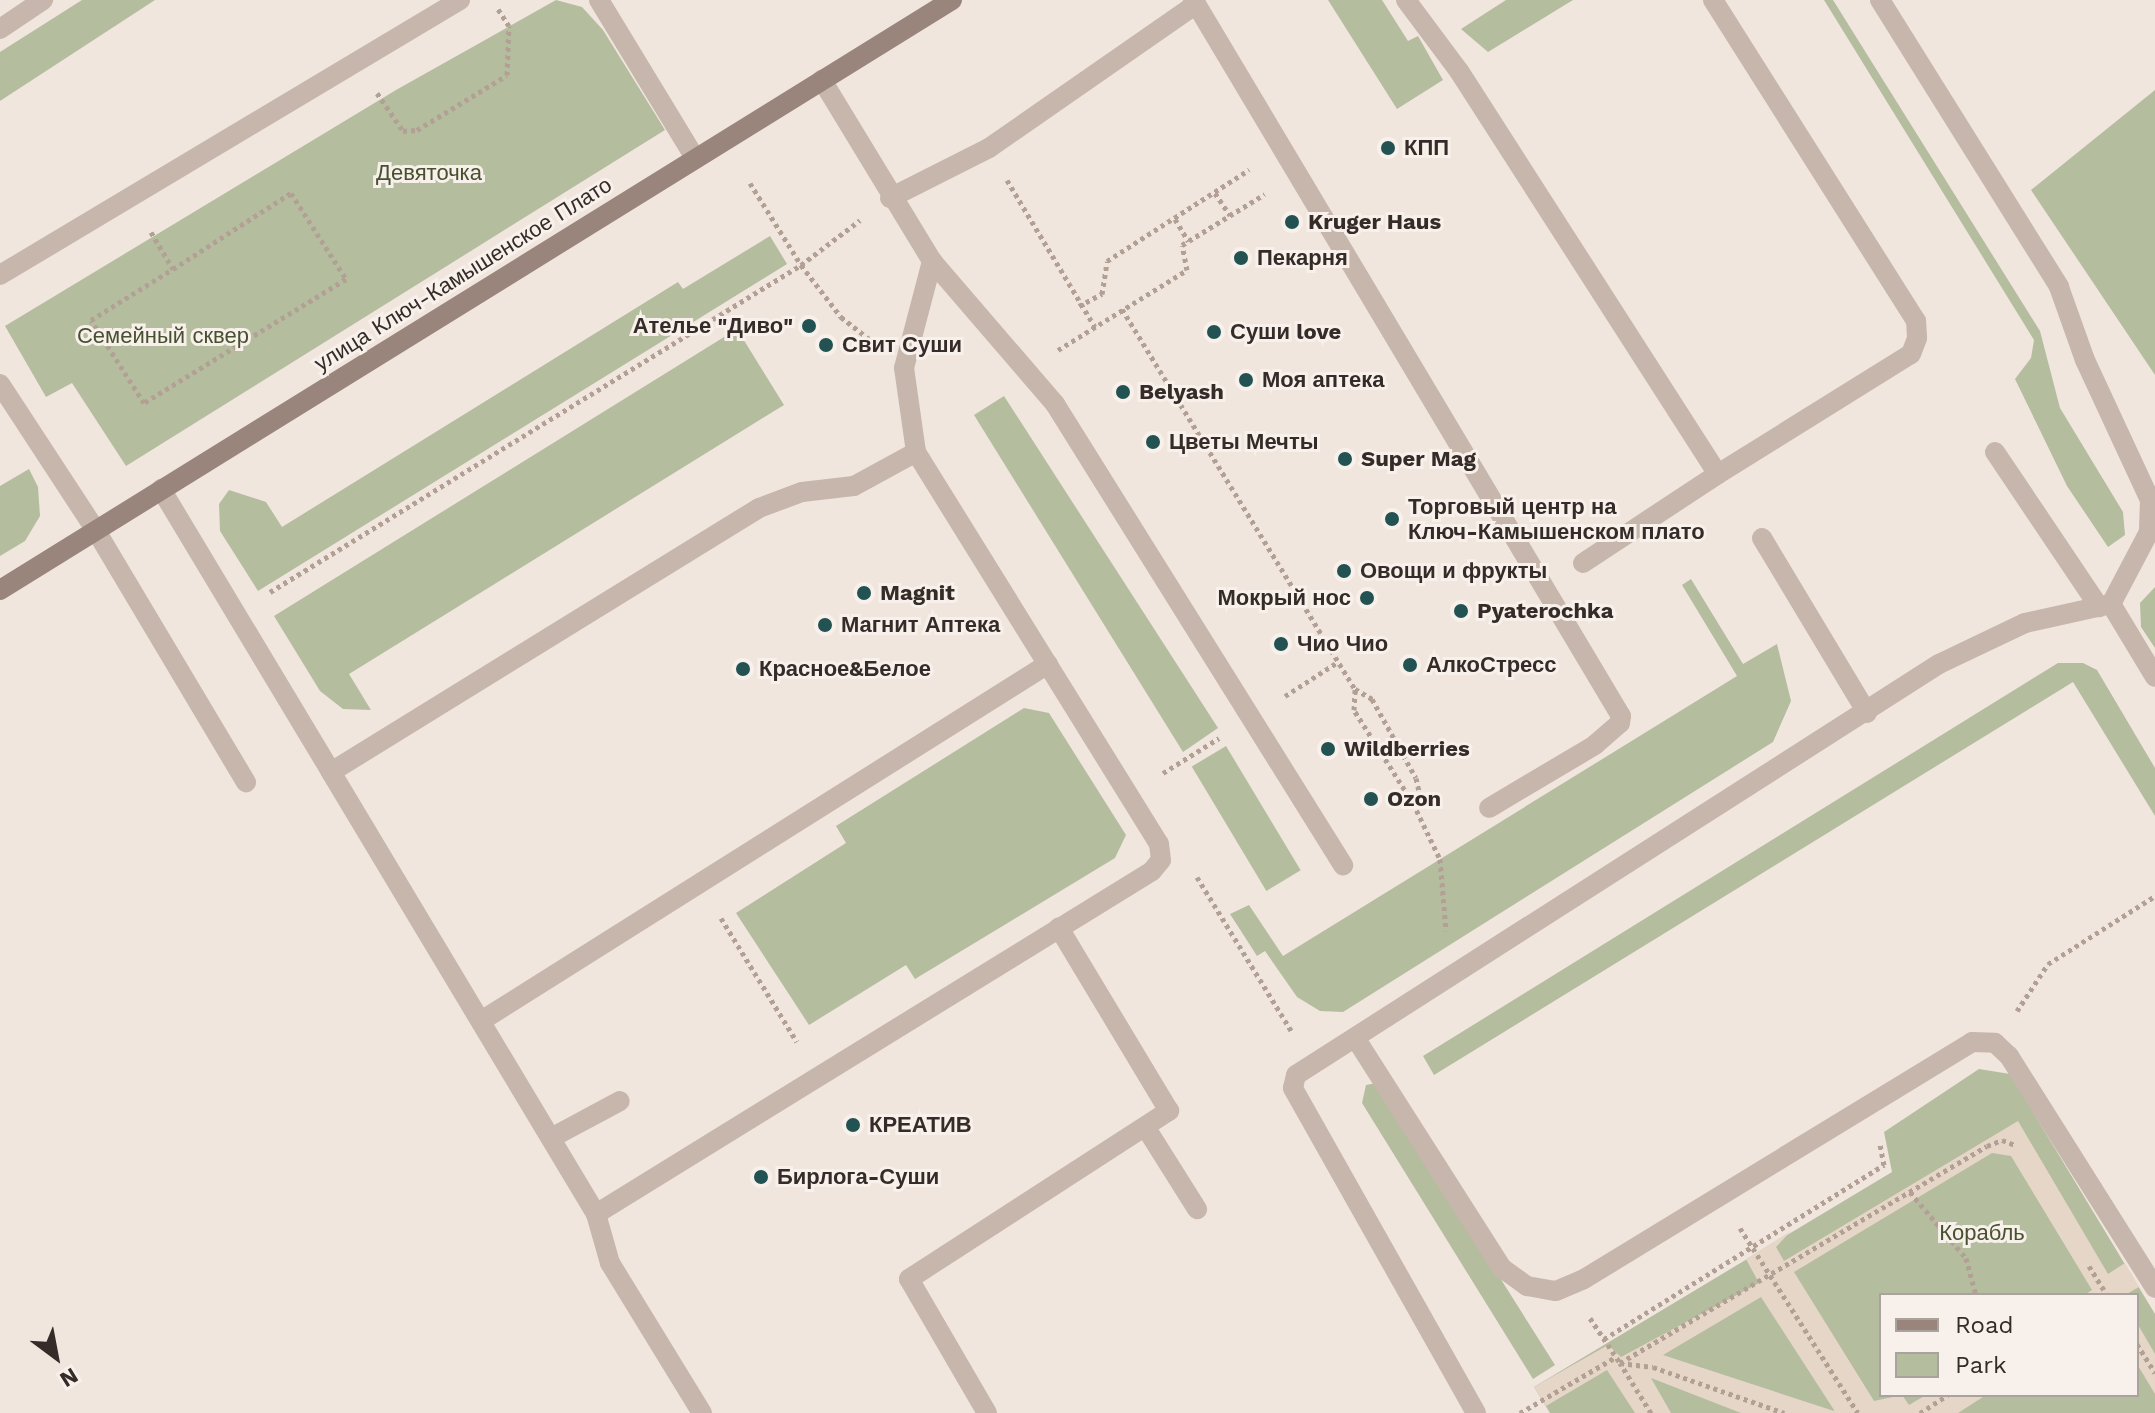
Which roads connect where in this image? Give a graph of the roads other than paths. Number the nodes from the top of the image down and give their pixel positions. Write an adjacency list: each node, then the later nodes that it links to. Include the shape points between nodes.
1 (43, 0): 9 (street)
2 (460, 0): 14 (street)
3 (599, 0): 11 (street)
4 (952, 0): 10 (street, улица Ключ-Камышенское Плато)
5 (1406, 0): 18 (street, via 1459,71)
6 (1713, 0): 18 (street, via 1916,321 1917,338 1911,354)
7 (1880, 0): 21 (street, via 2059,287 2085,360 2150,500)
8 (1194, 2): 12 (street, via 989,148); 31 (street, via 1621,716 1595,745)
9 (0, 29)
10 (822, 80): 11 (street, улица Ключ-Камышенское Плато); 12 (street)
11 (695, 158): 19 (street, улица Ключ-Камышенское Плато)
12 (890, 198): 13 (street)
13 (932, 261): 16 (street, via 904,368); 32 (street, via 1055,404)
14 (0, 275)
15 (0, 384): 20 (street)
16 (916, 452): 26 (street); 29 (street, via 854,486 802,492 759,508)
17 (1995, 452): 25 (street)
18 (1718, 474): 23 (street)
19 (161, 489): 20 (street, улица Ключ-Камышенское Плато); 29 (street)
20 (95, 529): 24 (street, улица Ключ-Камышенское Плато); 30 (street)
21 (2152, 534): 25 (street)
22 (1762, 538): 28 (street)
23 (1583, 563)
24 (0, 590)
25 (2105, 606): 27 (street); 28 (street, via 2025,623 1939,664)
26 (1048, 664): 33 (street, via 1159,844 1161,860 1152,871); 34 (street)
27 (2155, 677)
28 (1867, 713): 35 (street)
29 (331, 772): 34 (street)
30 (246, 782)
31 (1489, 808)
32 (1343, 865)
33 (1059, 928): 37 (street, via 1168,1103 1164,1118); 40 (street)
34 (481, 1021): 38 (street)
35 (1356, 1039): 41 (street, via 1509,1277 1540,1290 1569,1288 1972,1042 1995,1043 2009,1056); 44 (street, via 1296,1075 1293,1088)
36 (620, 1101): 38 (street)
37 (1146, 1128): 39 (street); 43 (street, via 909,1279)
38 (551, 1138): 40 (street)
39 (1197, 1209)
40 (596, 1214): 42 (street, via 610,1263)
41 (2155, 1288)
42 (702, 1413)
43 (987, 1413)
44 (1476, 1413)

